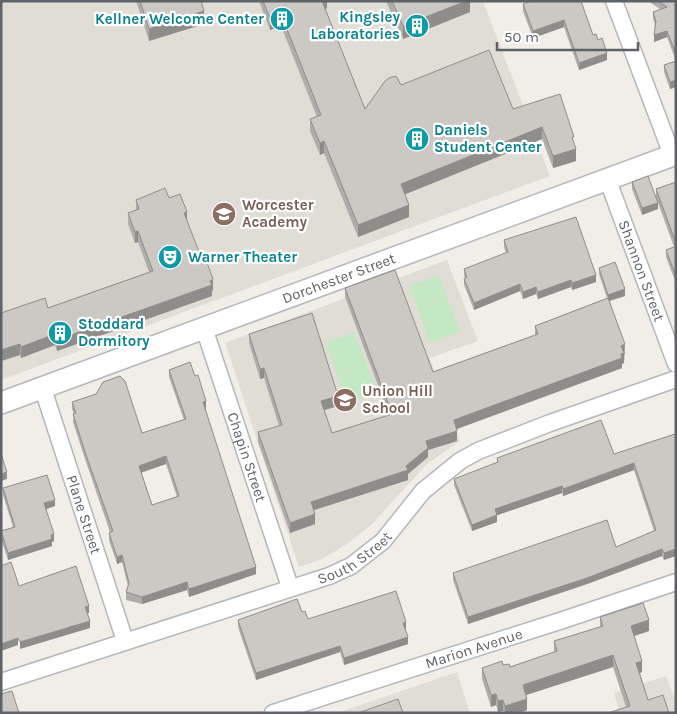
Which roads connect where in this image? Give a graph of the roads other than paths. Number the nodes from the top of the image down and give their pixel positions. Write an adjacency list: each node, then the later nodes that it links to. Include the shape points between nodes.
1 (614, 1): 2 (street)
2 (674, 155): 3 (street, Dorchester Street)
3 (607, 178): 4 (street, Dorchester Street); 5 (street, Shannon Street)
4 (204, 328): 7 (street, Dorchester Street); 10 (street, Chapin Street)
5 (676, 364)
6 (676, 379): 10 (street, South Street, via 478,451 443,473 423,491 383,542 351,566)
7 (43, 389): 8 (street, Dorchester Street); 11 (street, Plane Street)
8 (1, 403)
9 (676, 582): 13 (street, Marion Avenue)
10 (290, 587): 11 (street, South Street)
11 (125, 641): 12 (street, South Street)
12 (1, 682)
13 (273, 713)

